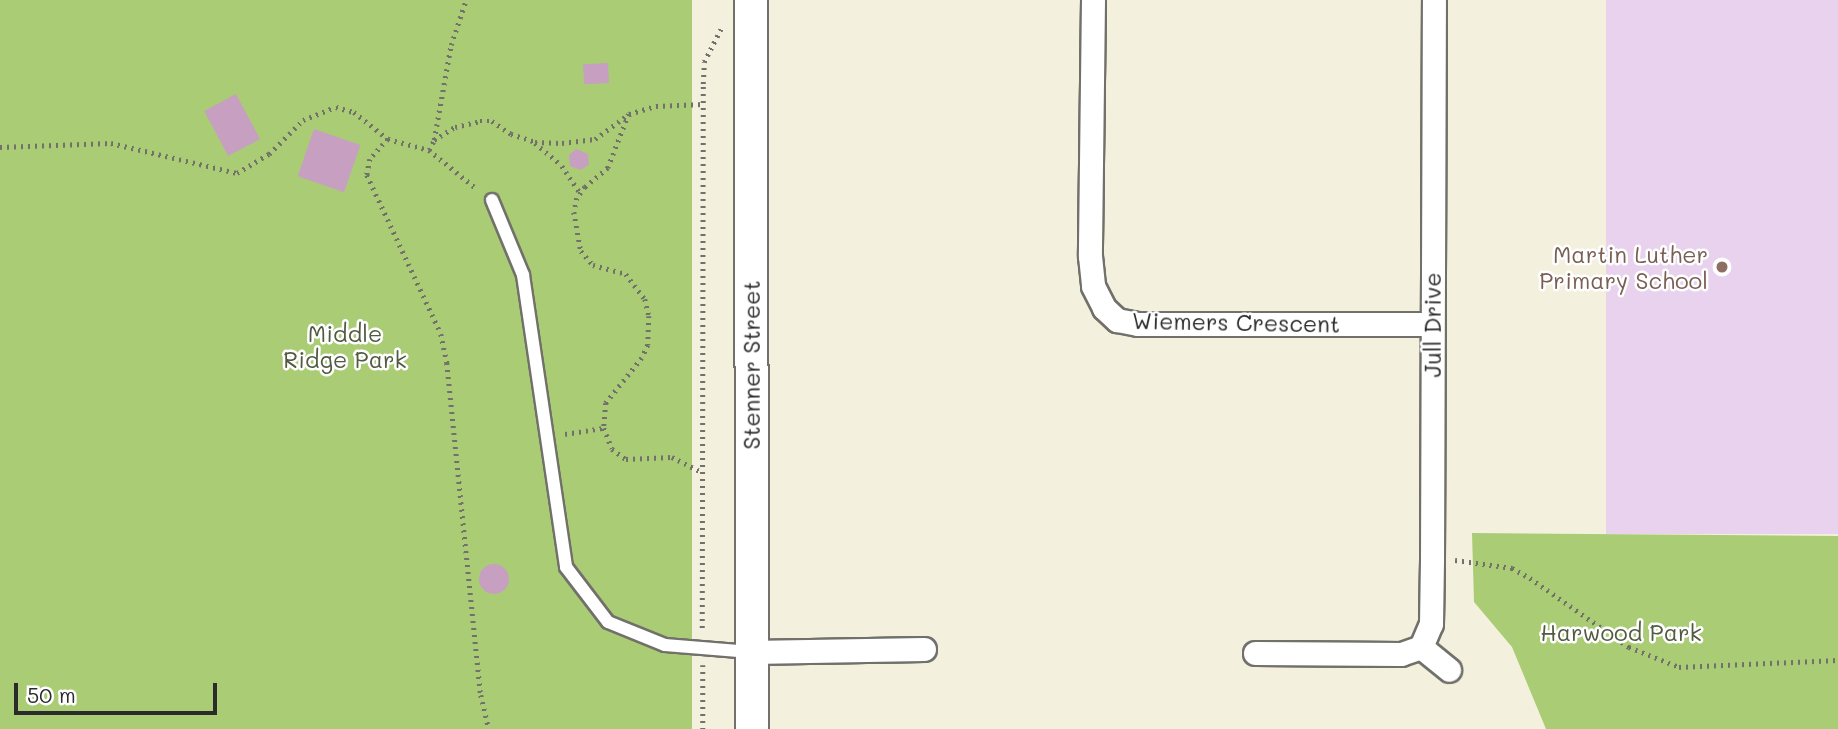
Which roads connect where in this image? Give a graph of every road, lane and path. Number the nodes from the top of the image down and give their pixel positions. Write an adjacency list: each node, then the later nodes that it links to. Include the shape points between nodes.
1 (466, 0): 9 (path, via 451,45)
2 (751, 0): 23 (main road, Stenner Street)
3 (1093, 0): 15 (street, Wiemers Crescent, via 1090,256 1093,286 1104,308 1117,320 1138,324)
4 (1434, 0): 15 (street, Jull Drive)
5 (722, 23): 6 (path, via 704,62)
6 (703, 104): 7 (path, via 656,106); 18 (path)
7 (629, 114): 10 (path, via 595,139); 13 (path, via 608,168)
8 (388, 139): 11 (path, via 354,112 336,107 303,121 269,153 237,173 111,143); 12 (path); 27 (path, via 370,159 367,175 441,334 481,695)
9 (434, 139): 10 (path, via 455,127 492,121); 12 (path)
10 (535, 142): 13 (path, via 562,166)
11 (0, 147)
12 (429, 150): 14 (path)
13 (580, 193): 16 (path, via 574,212 580,251 593,265 626,274 645,299 649,316 648,345 606,403)
14 (492, 200): 17 (lane, via 523,275)
15 (1432, 324): 19 (street, Jull Drive)
16 (604, 428): 17 (path); 18 (path, via 612,449 626,459 672,457)
17 (547, 437): 21 (lane, via 566,567 608,622 665,645)
18 (700, 471): 21 (path)
19 (1432, 561): 20 (street, Jull Drive, via 1430,624); 25 (path, via 1512,568 1629,647 1679,667)
20 (1422, 647): 24 (street, via 1401,654); 26 (street)
21 (703, 648): 23 (lane); 28 (path)
22 (924, 649): 23 (street)
23 (751, 652): 29 (main road, Stenner Street)
24 (1255, 653)
25 (1838, 660)
26 (1449, 670)
27 (489, 729)
28 (703, 729)
29 (752, 729)

